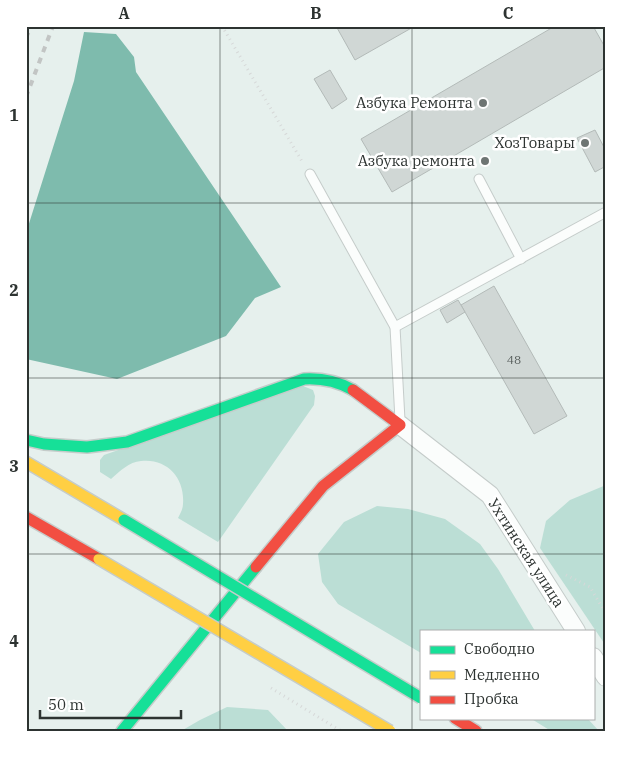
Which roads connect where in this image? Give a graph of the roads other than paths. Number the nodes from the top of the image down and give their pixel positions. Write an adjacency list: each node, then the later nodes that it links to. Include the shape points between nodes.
1 (310, 174): 5 (lane)
2 (479, 179): 4 (lane)
3 (606, 212): 4 (lane)
4 (521, 259): 5 (lane)
5 (395, 327): 6 (lane)
6 (400, 425): 7 (main road, via 350,388 329,379 316,378 304,379 127,442 87,448); 10 (street, Ухтинская улица, via 490,495); 15 (main road, via 323,486)
7 (26, 440)
8 (26, 462): 13 (main road, bridge)
9 (26, 517): 16 (main road, bridge)
10 (575, 630)
11 (594, 659): 12 (street)
12 (606, 677)
13 (420, 697)
14 (458, 720): 17 (main road)
15 (122, 731)
16 (390, 731)
17 (476, 731)

